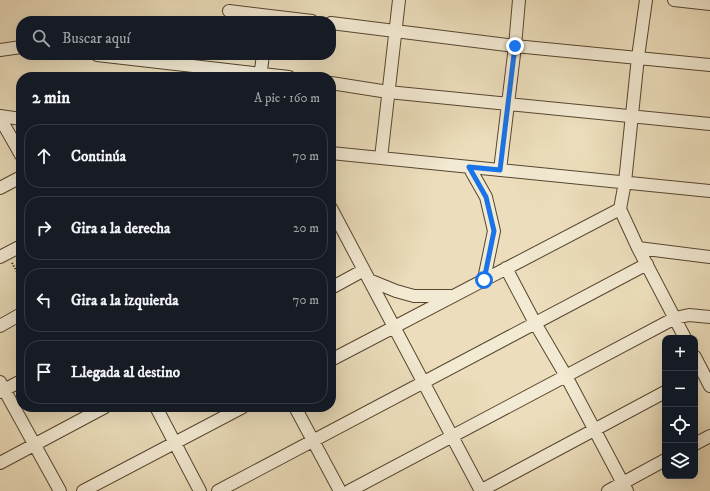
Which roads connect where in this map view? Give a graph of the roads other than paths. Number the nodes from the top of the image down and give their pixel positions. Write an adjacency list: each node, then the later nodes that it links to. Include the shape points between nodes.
1 (399, 0): 9 (street)
2 (519, 0): 10 (street)
3 (646, 0): 13 (street)
4 (674, 0): 5 (street)
5 (710, 4)
6 (229, 11): 7 (street)
7 (256, 16)
8 (336, 24): 9 (street)
9 (396, 30): 10 (street); 20 (street)
10 (515, 46): 13 (street); 21 (street)
11 (16, 48): 12 (street)
12 (0, 50)
13 (638, 58): 16 (street); 22 (street)
14 (138, 60): 17 (street)
15 (262, 60): 18 (street)
16 (710, 65)
17 (236, 72)
18 (261, 72)
19 (336, 84): 20 (street)
20 (388, 92): 21 (street); 28 (street)
21 (507, 104): 22 (street); 30 (street)
22 (632, 116): 25 (street); 32 (street)
23 (0, 117): 24 (street); 26 (street)
24 (16, 119)
25 (710, 124)
26 (16, 146)
27 (336, 154): 28 (street)
28 (381, 158): 29 (street)
29 (469, 167): 30 (street); 44 (street, via 486,197 494,231)
30 (500, 170): 32 (street)
31 (16, 180): 33 (street)
32 (625, 182): 34 (street); 35 (street)
33 (0, 188)
34 (710, 191)
35 (620, 209): 37 (street); 42 (street)
36 (336, 220): 43 (street)
37 (638, 248): 40 (street); 41 (street)
38 (16, 249): 39 (street)
39 (4, 255)
40 (710, 257)
41 (646, 264): 49 (street); 50 (street)
42 (506, 268): 44 (street); 50 (street)
43 (366, 275): 45 (street); 46 (street, via 396,291 414,296); 52 (street)
44 (484, 280): 46 (street)
45 (336, 286)
46 (452, 296): 52 (street)
47 (16, 317): 51 (street)
48 (710, 317): 49 (street, via 689,315)
49 (675, 318): 53 (street); 56 (street)
50 (535, 323): 56 (street); 57 (street)
51 (0, 326)
52 (394, 327): 54 (street); 57 (street)
53 (684, 335)
54 (336, 357)
55 (699, 374): 59 (street)
56 (566, 376): 66 (street); 68 (street)
57 (423, 382): 68 (street); 69 (street)
58 (16, 383): 60 (street)
59 (710, 386)
60 (1, 388): 72 (street)
61 (662, 394): 66 (street)
62 (97, 412): 72 (street)
63 (159, 412): 70 (street)
64 (234, 412): 70 (street)
65 (298, 412): 69 (street)
66 (596, 430): 75 (street); 82 (street)
67 (710, 436): 71 (street)
68 (452, 437): 81 (street); 82 (street)
69 (313, 441): 79 (street); 80 (street)
70 (175, 443): 77 (street); 78 (street)
71 (697, 443)
72 (34, 445): 74 (street); 76 (street)
73 (662, 462): 75 (street)
74 (0, 463)
75 (625, 487): 83 (street)
76 (60, 491)
77 (83, 491)
78 (200, 491)
79 (218, 491)
80 (340, 491)
81 (349, 491)
82 (480, 491)
83 (608, 491)

